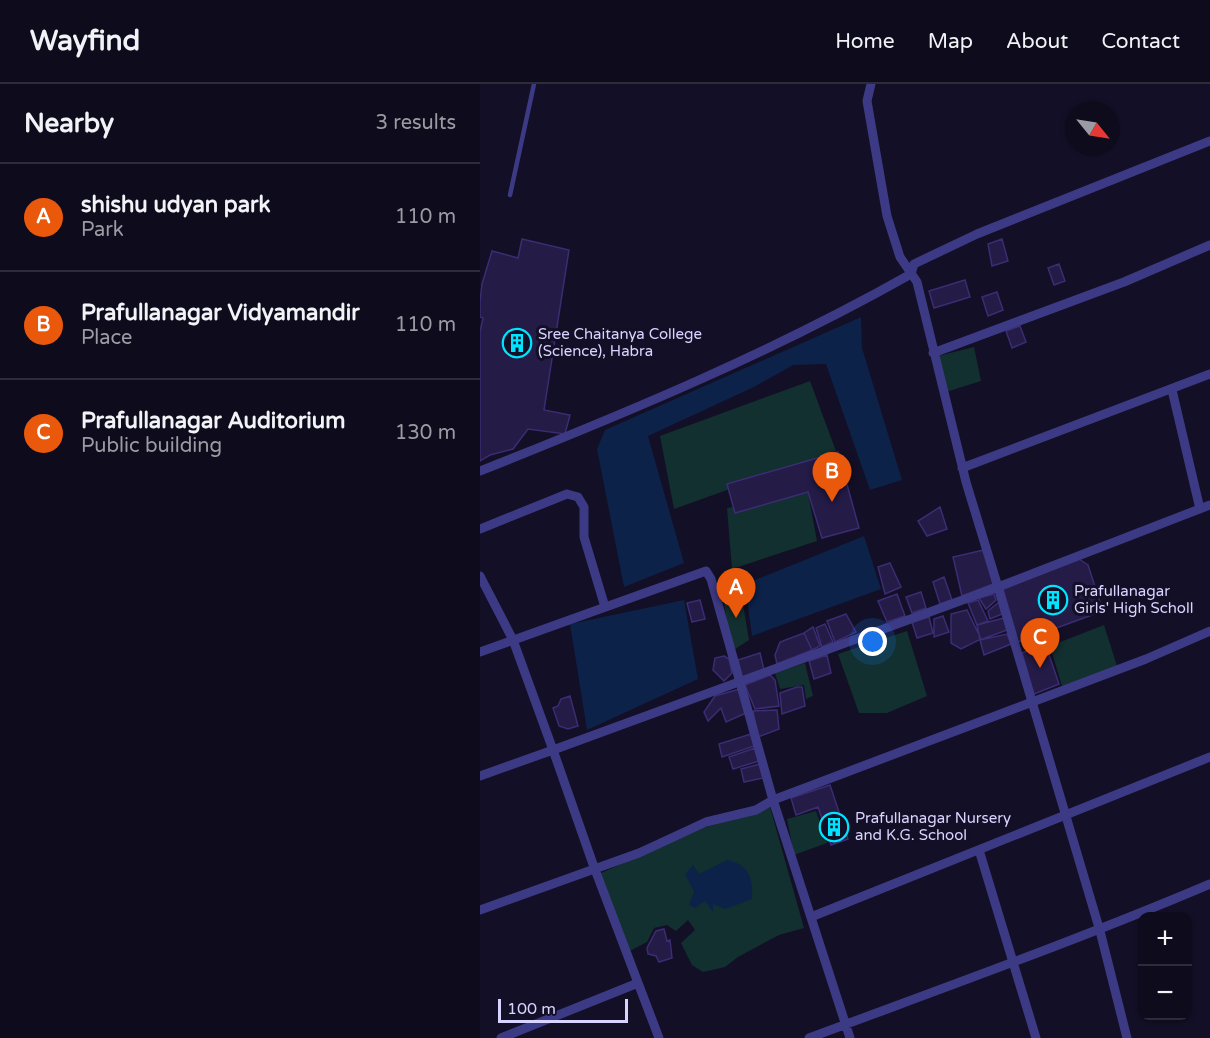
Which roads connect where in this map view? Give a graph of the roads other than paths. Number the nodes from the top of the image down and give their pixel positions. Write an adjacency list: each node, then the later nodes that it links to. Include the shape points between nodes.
1 (534, 84): 4 (lane)
2 (871, 84): 6 (street, via 867,101 887,216 900,257)
3 (1210, 141): 6 (street, via 977,234 914,264)
4 (510, 195)
5 (1210, 245): 7 (street)
6 (911, 274): 7 (street); 11 (street, via 844,312 637,409)
7 (933, 354): 10 (street)
8 (1210, 374): 9 (street)
9 (1172, 390): 10 (street); 13 (street)
10 (962, 468): 16 (street)
11 (480, 471)
12 (1210, 505): 13 (street)
13 (1200, 509): 16 (street)
14 (480, 529): 17 (street, via 567,494 578,497 584,507 584,537)
15 (480, 576): 19 (street)
16 (998, 587): 21 (street); 22 (street)
17 (605, 607): 19 (street); 21 (street, via 706,571)
18 (1210, 631): 22 (street)
19 (513, 640): 20 (street); 23 (street)
20 (480, 652)
21 (741, 683): 23 (street); 26 (street)
22 (1031, 701): 26 (street); 27 (street)
23 (553, 750): 25 (street); 29 (street)
24 (1210, 758): 27 (street)
25 (480, 776)
26 (773, 800): 29 (street, via 756,810 706,822); 32 (street)
27 (1066, 817): 28 (street); 33 (street)
28 (979, 850): 32 (street); 34 (street)
29 (594, 867): 31 (street); 35 (street)
30 (1210, 884): 33 (street)
31 (480, 910)
32 (811, 917): 36 (street)
33 (1100, 931): 34 (street); 42 (street)
34 (1013, 962): 36 (street); 41 (street)
35 (638, 983): 37 (street); 38 (street)
36 (845, 1024): 39 (street); 40 (street)
37 (501, 1038)
38 (659, 1038)
39 (809, 1038)
40 (850, 1038)
41 (1036, 1038)
42 (1128, 1038)

